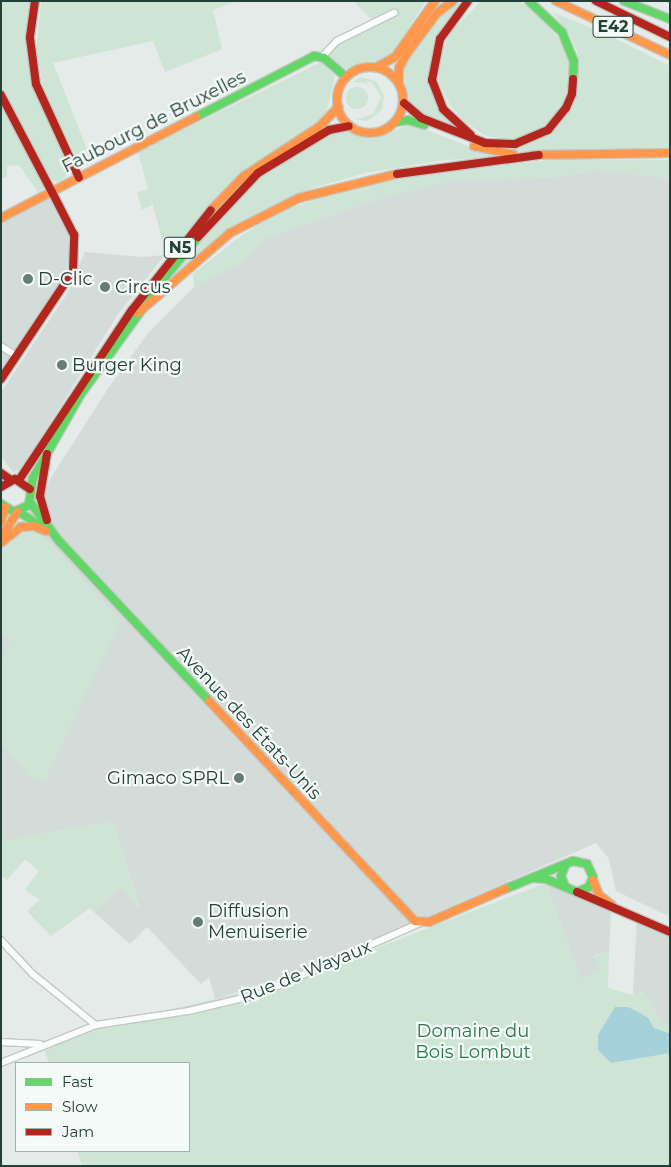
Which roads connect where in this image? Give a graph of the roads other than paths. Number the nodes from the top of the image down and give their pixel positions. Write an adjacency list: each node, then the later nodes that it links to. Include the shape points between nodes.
1 (35, 1): 25 (main road, via 30,38 36,84)
2 (435, 1): 14 (main road, via 395,57)
3 (453, 1): 16 (main road, via 437,13 406,55 399,68)
4 (468, 1): 22 (main road, via 440,39 432,80 435,94 449,116)
5 (529, 1): 22 (main road, via 554,23 569,45 575,70 572,94 558,119 536,137 508,145)
6 (556, 1): 12 (main road, E42)
7 (596, 1): 11 (main road, E42)
8 (624, 1): 10 (main road)
9 (394, 13): 13 (street, Faubourg de Bruxelles, via 337,41)
10 (670, 19)
11 (670, 37)
12 (670, 55)
13 (322, 56): 15 (main road); 25 (main road, Faubourg de Bruxelles, via 310,58)
14 (378, 67): 15 (main road, via 362,68); 16 (main road, via 394,76)
15 (346, 77): 19 (main road, via 339,88)
16 (399, 83): 18 (main road)
17 (1, 96): 26 (main road)
18 (404, 103): 20 (main road); 22 (main road, via 421,118)
19 (338, 107): 21 (main road); 34 (main road, N5, via 319,127 244,176 212,209 132,310)
20 (396, 122): 21 (main road, via 373,133); 24 (main road, via 419,123 490,151)
21 (349, 126): 28 (main road, N5, via 323,133 249,181 192,244)
22 (485, 143)
23 (670, 153): 24 (main road)
24 (539, 155): 28 (main road, via 378,176 299,198 230,233)
25 (79, 178): 26 (main road, Faubourg de Bruxelles)
26 (52, 192): 27 (main road, Faubourg de Bruxelles); 30 (main road, via 74,235 76,260 67,283)
27 (1, 218)
28 (138, 313): 32 (main road, N5, via 82,394)
29 (1, 346): 30 (street)
30 (16, 356): 31 (main road)
31 (1, 379)
32 (47, 454): 36 (main road, N5); 41 (main road, via 40,496)
33 (1, 473): 34 (main road)
34 (15, 480): 35 (main road, N5); 36 (main road)
35 (1, 487)
36 (30, 489): 37 (main road, N5)
37 (30, 502): 39 (main road); 41 (main road, Avenue des États-Unis)
38 (3, 506): 39 (main road, Avenue des États-Unis); 40 (main road)
39 (18, 512): 41 (main road, Avenue des États-Unis); 42 (main road)
40 (1, 522)
41 (47, 528): 43 (main road, via 21,527); 50 (main road, Avenue des États-Unis, via 411,918)
42 (1, 538)
43 (1, 543)
44 (565, 866): 45 (main road); 46 (main road, via 573,861 582,862 592,870); 47 (main road, via 562,876)
45 (533, 878): 47 (main road); 50 (main road)
46 (593, 880): 48 (main road, via 589,887); 49 (main road, via 600,894)
47 (565, 886): 48 (main road)
48 (577, 892): 49 (main road)
49 (618, 910): 51 (main road)
50 (420, 923): 53 (street, Rue de Wayaux, via 260,994 188,1011)
51 (670, 932)
52 (1, 940): 53 (street, via 33,974)
53 (96, 1025): 55 (street, Rue de Wayaux)
54 (1, 1042): 55 (street)
55 (43, 1044): 56 (street, Rue de Wayaux)
56 (1, 1063)

